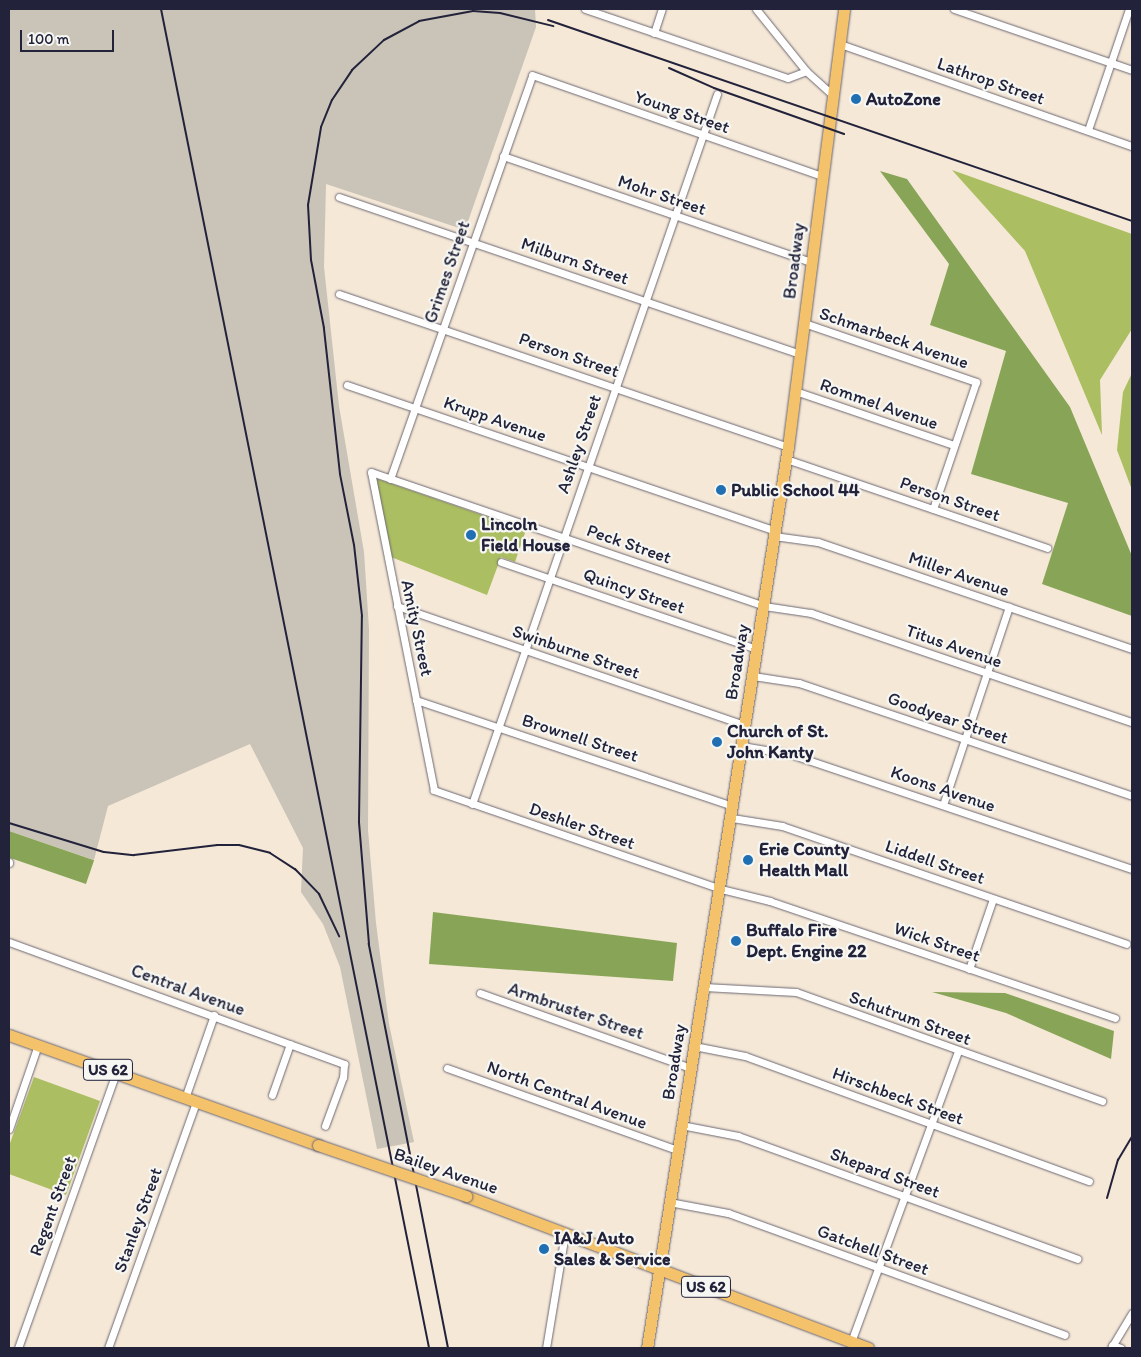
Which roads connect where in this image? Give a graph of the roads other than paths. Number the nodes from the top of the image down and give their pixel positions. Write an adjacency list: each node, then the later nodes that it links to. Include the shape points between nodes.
1 (586, 9): 7 (street)
2 (662, 9): 7 (street)
3 (756, 9): 11 (street)
4 (844, 9): 8 (main road, Broadway)
5 (954, 9): 9 (street)
6 (1129, 9): 9 (street)
7 (654, 33): 11 (street, via 788,78)
8 (840, 44): 14 (main road, Broadway); 15 (street, Lathrop Street)
9 (1111, 63): 10 (street); 15 (street)
10 (1132, 70)
11 (806, 71): 14 (street)
12 (532, 75): 16 (street, Young Street); 18 (street, Grimes Street)
13 (717, 94): 16 (street, Ashley Street)
14 (833, 94): 19 (main road, Broadway)
15 (1088, 130): 17 (street, Lathrop Street)
16 (702, 135): 19 (street, Young Street); 21 (street, Ashley Street)
17 (1132, 146)
18 (503, 156): 21 (street, Mohr Street); 22 (street, Grimes Street)
19 (822, 176): 23 (main road, Broadway)
20 (339, 197): 22 (street, Milburn Street)
21 (675, 215): 23 (street, Mohr Street); 25 (street, Ashley Street)
22 (474, 242): 25 (street, Milburn Street); 27 (street, Grimes Street)
23 (812, 262): 26 (main road, Broadway)
24 (339, 294): 27 (street, Person Street)
25 (645, 301): 28 (street, Milburn Street); 30 (street, Ashley Street)
26 (804, 323): 28 (main road, Broadway); 33 (street, Schmarbeck Avenue, via 976,382)
27 (443, 328): 30 (street, Person Street); 32 (street, Grimes Street)
28 (800, 354): 31 (main road, Broadway)
29 (347, 385): 32 (street, Krupp Avenue)
30 (615, 387): 34 (street, Person Street); 36 (street, Ashley Street)
31 (795, 391): 33 (street, Rommel Avenue); 34 (main road, Broadway)
32 (414, 407): 36 (street, Krupp Avenue); 38 (street, Grimes Street)
33 (954, 444): 39 (street)
34 (788, 447): 35 (main road, Broadway)
35 (786, 459): 39 (street, Person Street); 40 (main road, Broadway)
36 (587, 466): 40 (street, Krupp Avenue); 41 (street, Ashley Street)
37 (371, 472): 38 (street, Peck Street); 45 (street, Amity Street)
38 (390, 479): 41 (street, Peck Street)
39 (933, 509): 42 (street, Person Street)
40 (775, 533): 46 (main road, Broadway); 47 (street, Miller Avenue, via 818,542)
41 (563, 538): 44 (street, Ashley Street); 46 (street, Peck Street)
42 (1047, 548)
43 (501, 562): 44 (street, Quincy Street)
44 (549, 578): 48 (street, Quincy Street); 50 (street, Ashley Street)
45 (396, 606): 50 (street, Swinburne Street); 53 (street, Amity Street)
46 (764, 606): 48 (main road, Broadway); 51 (street, Titus Avenue, via 811,613)
47 (1009, 607): 49 (street, Miller Avenue); 51 (street)
48 (757, 649): 52 (main road, Broadway)
49 (1132, 649)
50 (524, 650): 55 (street, Swinburne Street); 56 (street, Ashley Street)
51 (986, 673): 54 (street, Titus Avenue); 57 (street)
52 (753, 676): 55 (main road, Broadway); 57 (street, Goodyear Street, via 800,683)
53 (416, 700): 56 (street, Brownell Street); 59 (street, Amity Street)
54 (1132, 722)
55 (746, 725): 58 (main road, Broadway)
56 (498, 727): 61 (street, Ashley Street); 63 (street, Brownell Street)
57 (964, 739): 60 (street, Goodyear Street); 62 (street)
58 (742, 746): 62 (street, Koons Avenue, via 790,754); 63 (main road, Broadway)
59 (434, 790): 61 (street, Deshler Street)
60 (1132, 796)
61 (472, 804): 66 (street, Deshler Street)
62 (943, 805): 65 (street, Koons Avenue)
63 (734, 806): 64 (main road, Broadway)
64 (732, 818): 66 (main road, Broadway); 67 (street, Liddell Street, via 782,826)
65 (1132, 869)
66 (721, 889): 70 (street, Wick Street, via 770,901); 71 (main road, Broadway)
67 (993, 899): 69 (street, Liddell Street); 70 (street)
68 (9, 942): 73 (street, Central Avenue)
69 (1126, 944)
70 (969, 969): 74 (street, Wick Street)
71 (704, 988): 78 (main road, Broadway); 79 (street, Schutrum Street, via 796,992)
72 (480, 993): 81 (street, Armbruster Street)
73 (214, 1015): 76 (street, Central Avenue); 84 (street, Stanley Street)
74 (1115, 1018)
75 (9, 1035): 77 (main road, Bailey Avenue / US 62)
76 (290, 1044): 83 (street); 88 (street, Central Avenue, via 344,1064 343,1076)
77 (38, 1045): 82 (main road, Bailey Avenue / US 62); 89 (street)
78 (694, 1046): 81 (main road, Broadway); 86 (street, Hirschbeck Street, via 745,1056)
79 (958, 1051): 85 (street, Schutrum Street); 86 (street)
80 (447, 1068): 90 (street, North Central Avenue)
81 (690, 1068): 87 (main road, Broadway)
82 (116, 1073): 84 (main road, Bailey Avenue / US 62); 102 (street, Regent Street)
83 (272, 1095)
84 (191, 1100): 94 (main road, Bailey Avenue / US 62, bridge); 103 (street, Stanley Street)
85 (1102, 1101)
86 (930, 1124): 91 (street, Hirschbeck Street); 92 (street)
87 (681, 1125): 90 (main road, Broadway); 92 (street, Shepard Street, via 738,1136)
88 (325, 1126)
89 (9, 1129)
90 (677, 1150): 93 (main road, Broadway)
91 (1089, 1181)
92 (904, 1196): 95 (street, Shepard Street); 96 (street)
93 (669, 1202): 96 (street, Gatchell Street, via 728,1213); 97 (main road, Broadway)
94 (565, 1232): 97 (main road, Bailey Avenue / US 62); 104 (street)
95 (1077, 1259)
96 (877, 1268): 99 (street, Gatchell Street); 100 (street)
97 (660, 1269): 100 (main road, Bailey Avenue / US 62); 105 (main road, Broadway)
98 (1132, 1313): 101 (street)
99 (1065, 1335)
100 (851, 1342): 106 (main road, Bailey Avenue / US 62)
101 (1112, 1347): 107 (street)
102 (18, 1348)
103 (108, 1348)
104 (546, 1348)
105 (647, 1348)
106 (868, 1348)
107 (1121, 1348)

